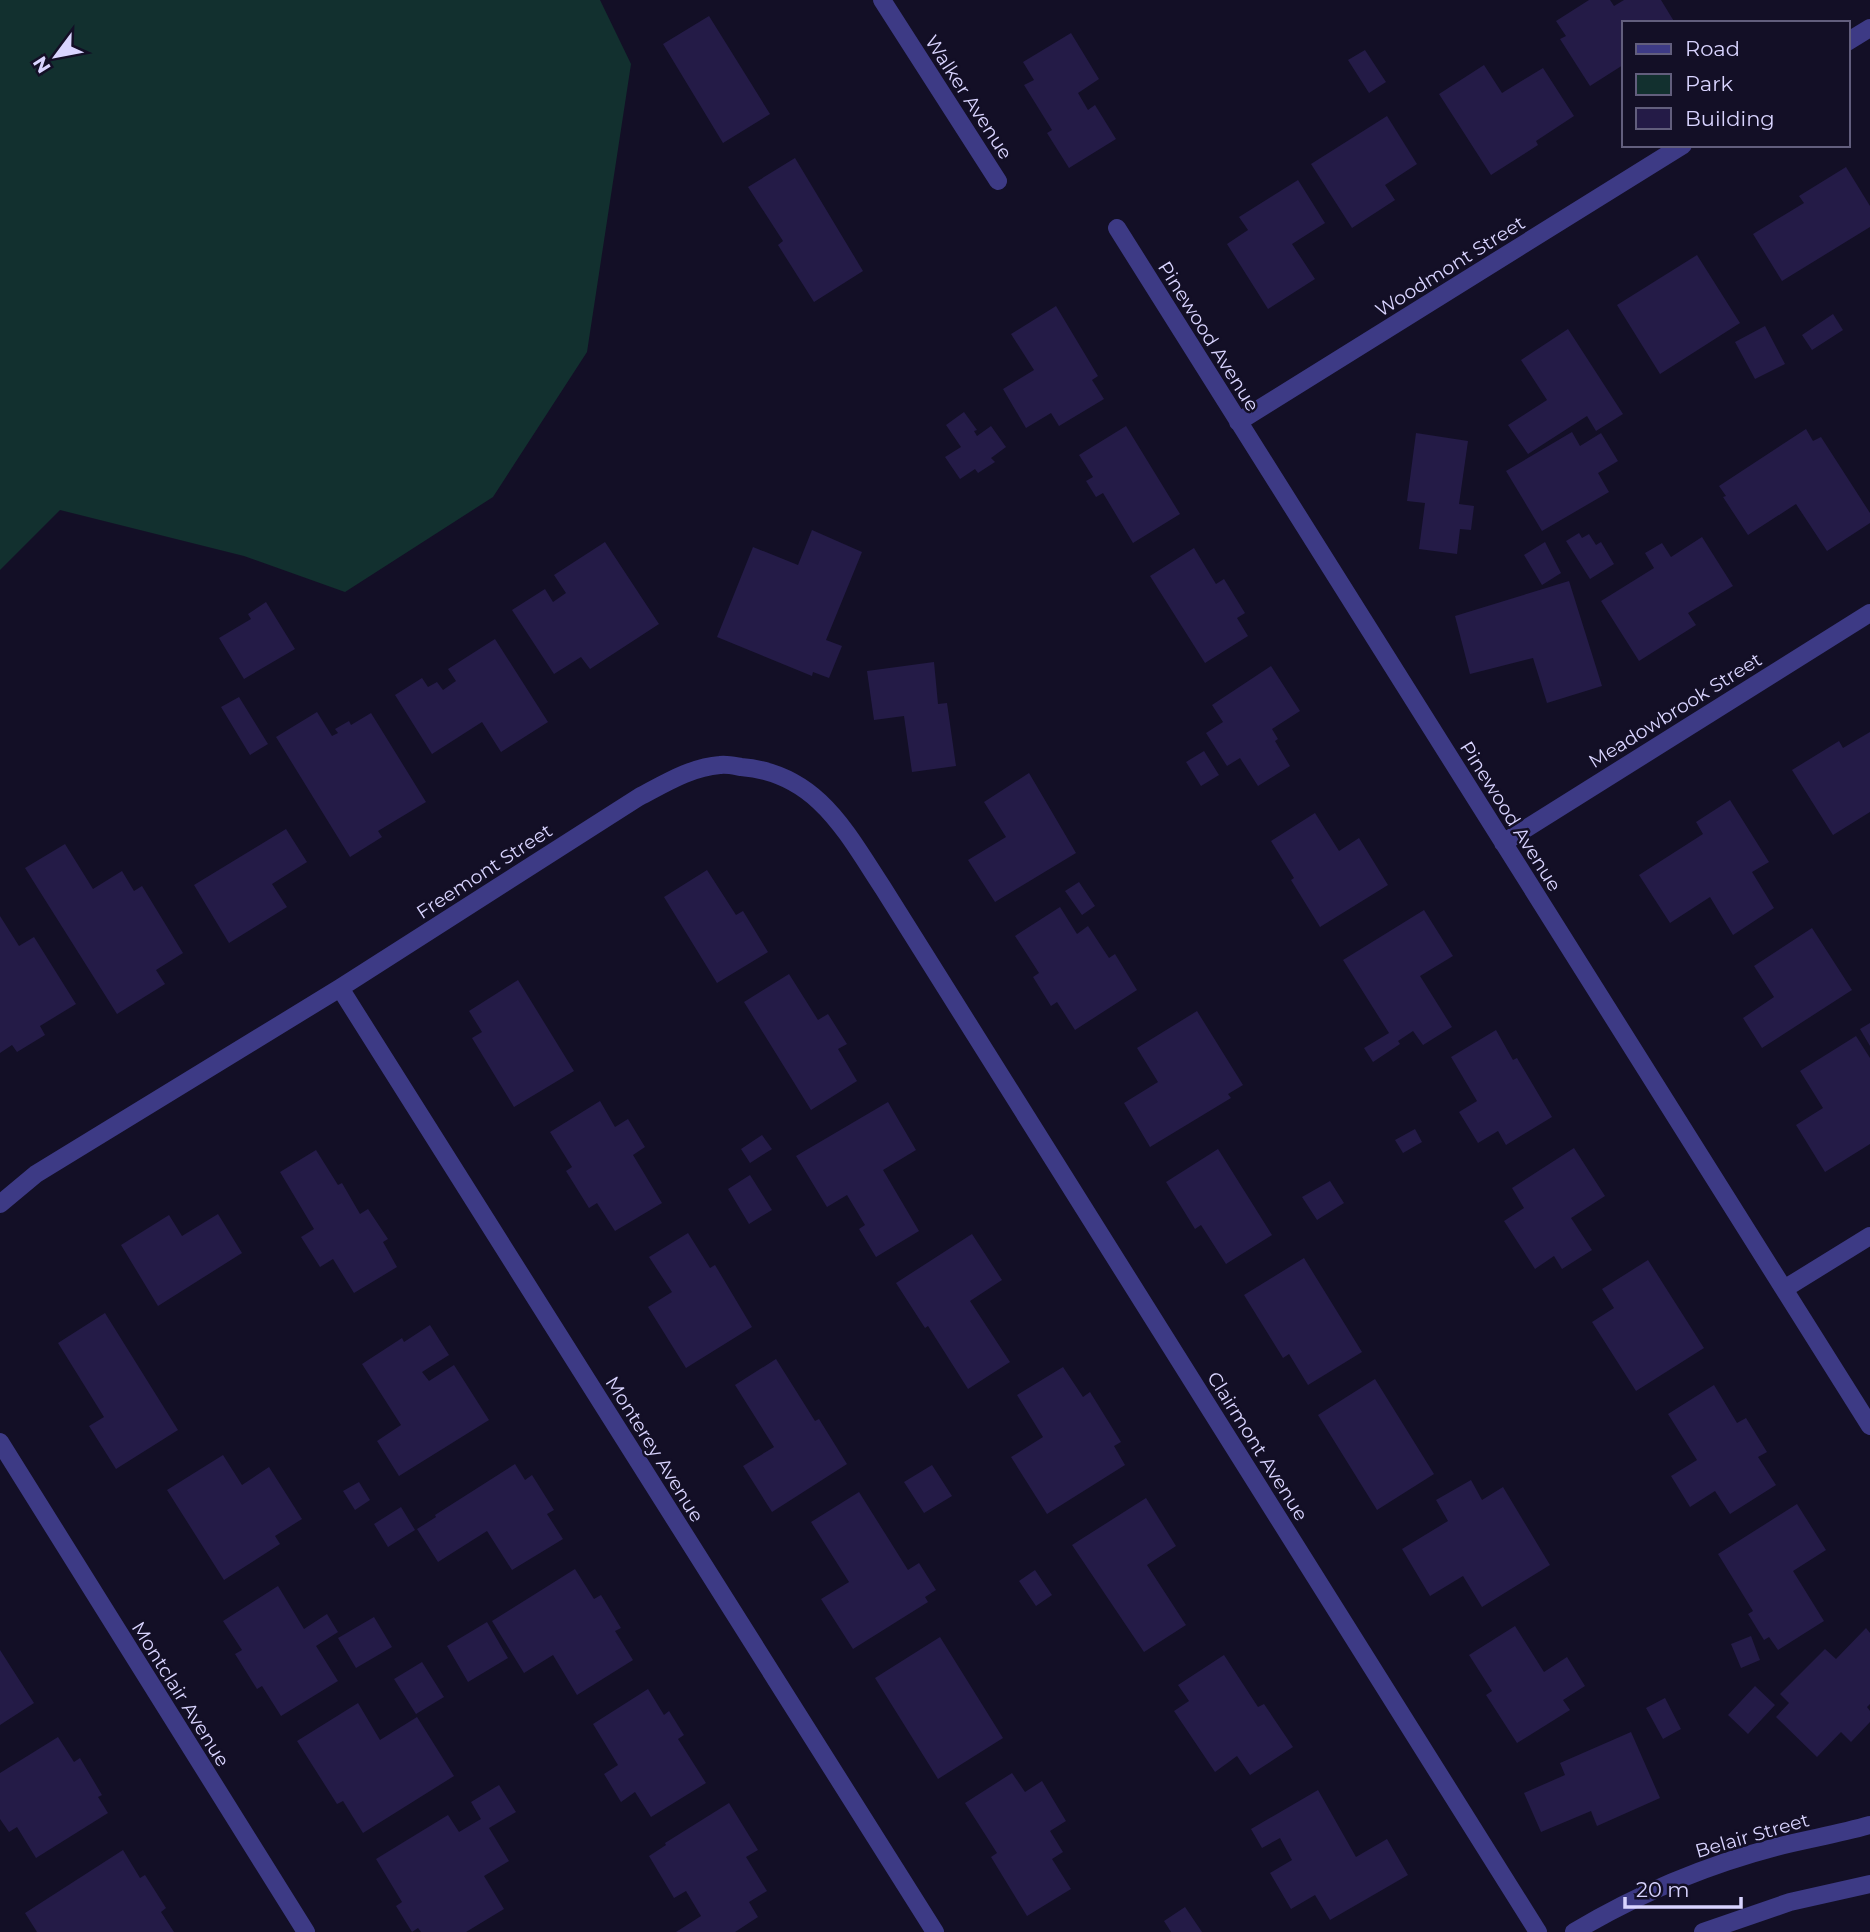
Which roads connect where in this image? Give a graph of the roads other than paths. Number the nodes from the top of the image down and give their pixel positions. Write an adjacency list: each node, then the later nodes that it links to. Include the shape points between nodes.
1 (882, 0): 5 (street, Walker Avenue)
2 (1870, 28): 3 (street)
3 (1849, 41)
4 (1680, 147): 7 (street, Woodmont Street)
5 (998, 181)
6 (1117, 228): 7 (street, Pinewood Avenue)
7 (1238, 422): 9 (street, Pinewood Avenue)
8 (1870, 613): 9 (street, Meadowbrook Street)
9 (1503, 843): 14 (street, Pinewood Avenue)
10 (943, 983): 11 (street, Freemont Street, via 849,836 819,799 788,778 757,768 720,765 686,774 639,797); 21 (street, Clairmont Avenue)
11 (340, 988): 12 (street, Freemont Street, via 36,1174); 20 (street, Monterey Avenue)
12 (0, 1205)
13 (1870, 1236): 14 (street)
14 (1784, 1289): 15 (street, Pinewood Avenue)
15 (1870, 1426)
16 (0, 1442): 19 (street, Montclair Avenue)
17 (1870, 1825): 22 (street, Belair Street, via 1776,1847 1694,1874)
18 (1870, 1884): 23 (street, via 1790,1902)
19 (306, 1932)
20 (936, 1932)
21 (1538, 1932)
22 (1574, 1932)
23 (1703, 1932)

